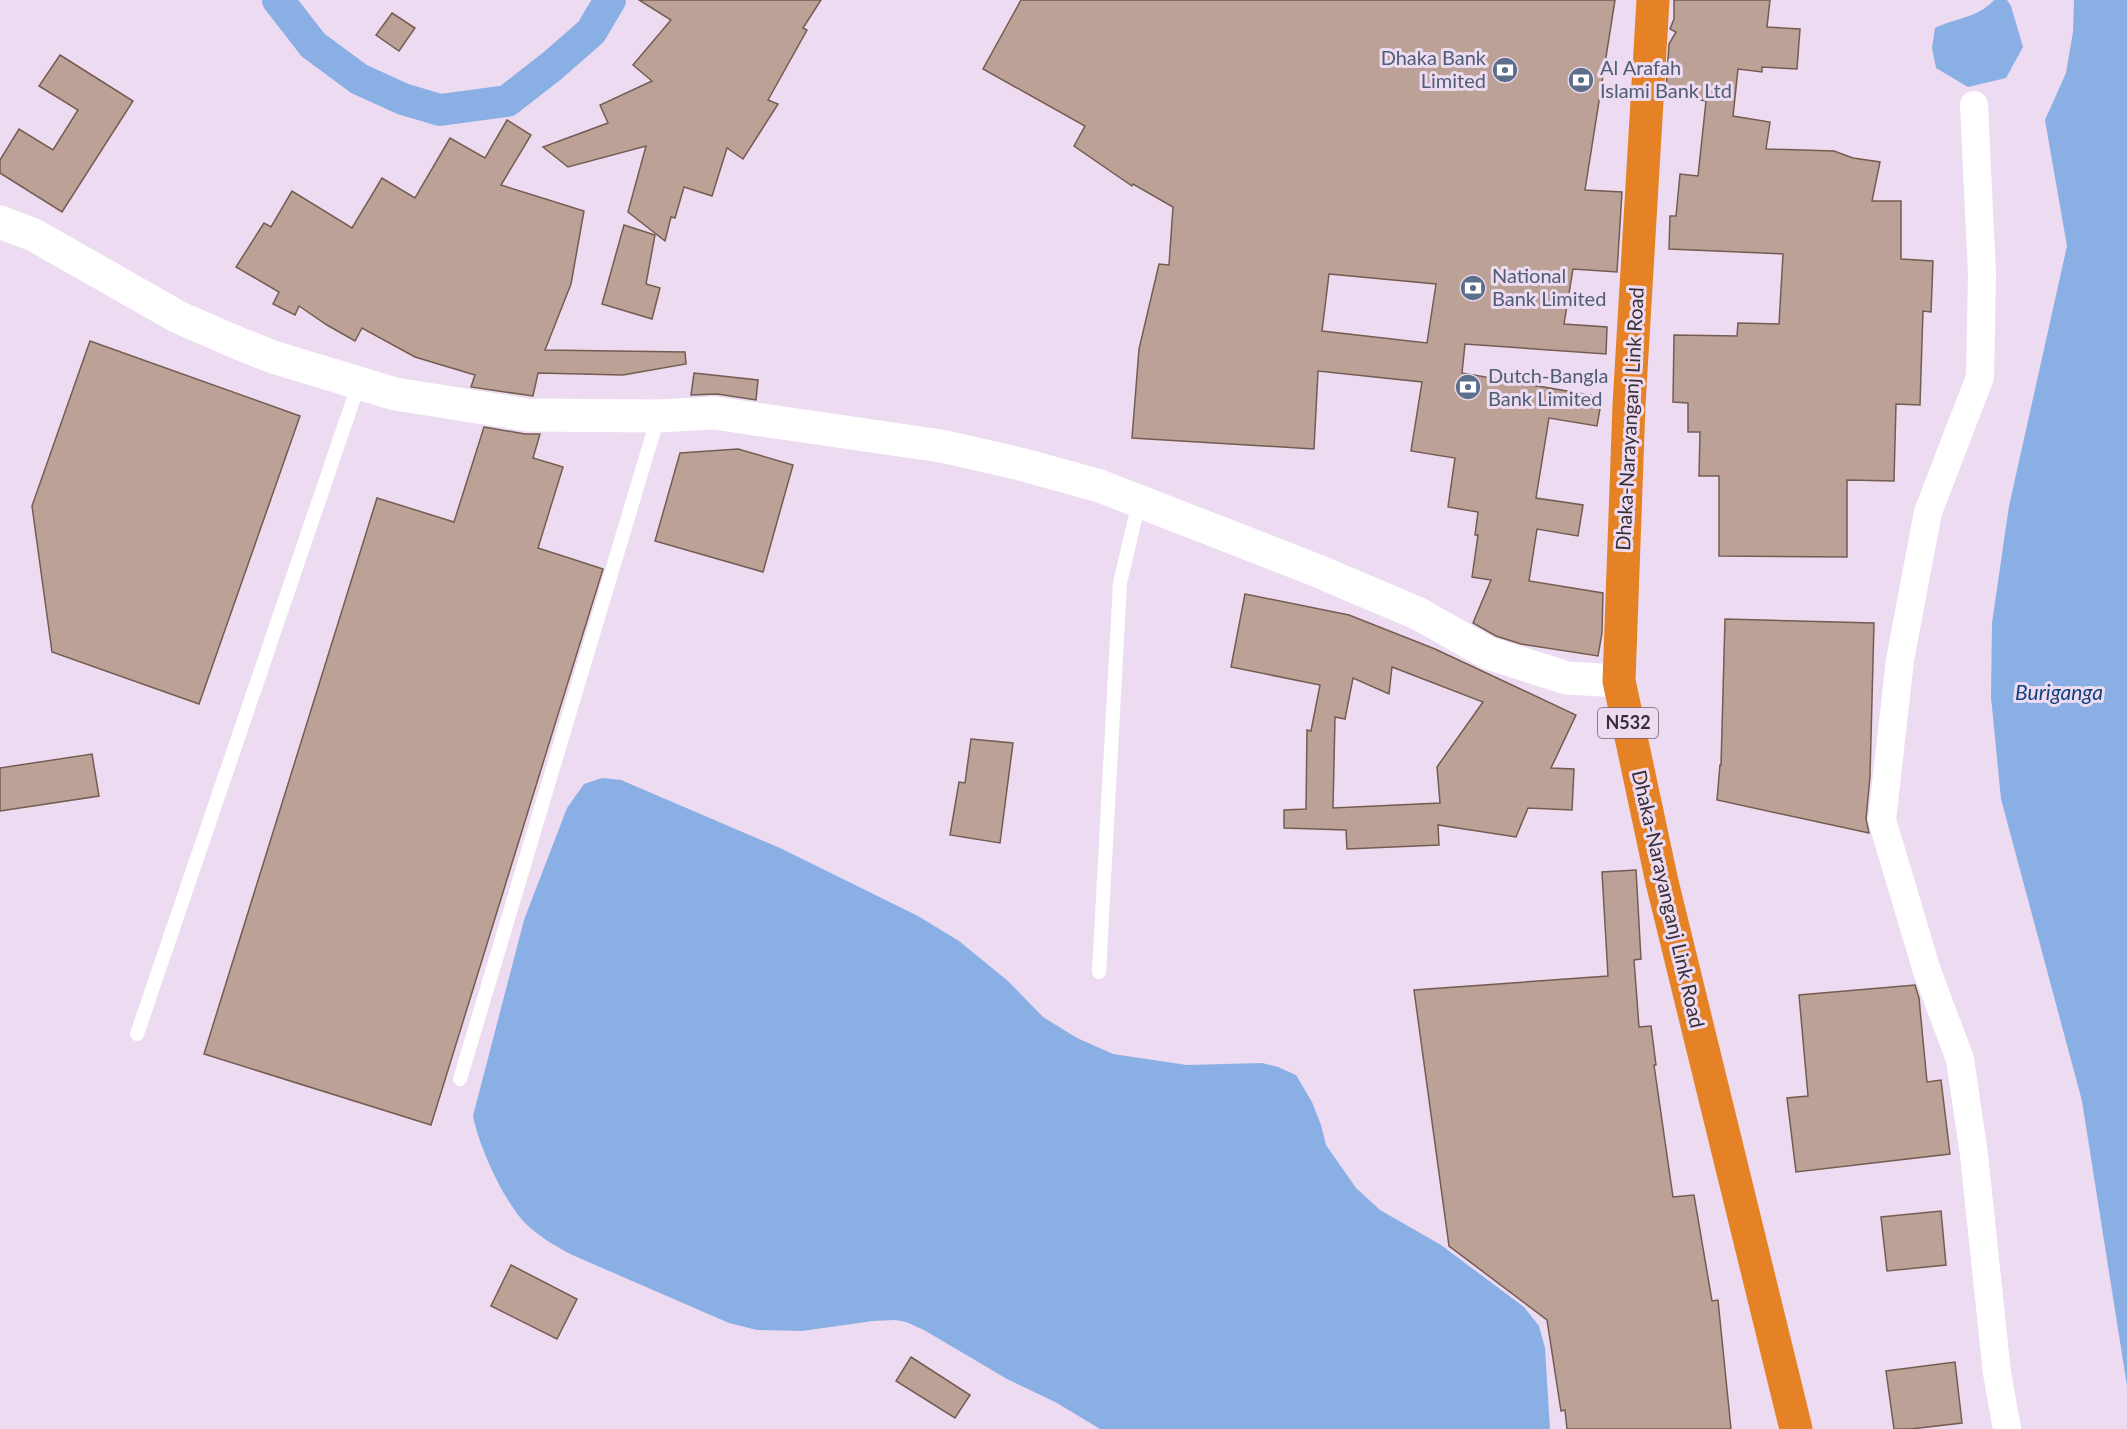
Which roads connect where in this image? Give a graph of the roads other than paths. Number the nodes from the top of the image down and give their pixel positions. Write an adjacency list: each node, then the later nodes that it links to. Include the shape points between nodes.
1 (1653, 0): 7 (highway, Dhaka-Narayanganj Link Road / N532, via 1629,405)
2 (1974, 105): 12 (street, via 1982,275 1980,377 1928,512 1900,660 1882,819 1927,970 1960,1059)
3 (0, 222): 4 (street, via 34,235 196,325 273,357)
4 (359, 383): 5 (street, via 395,394 528,415); 9 (lane)
5 (658, 416): 6 (street, via 714,412 941,446 1100,486); 10 (lane)
6 (1138, 502): 7 (street, via 1419,614 1488,653 1566,678); 8 (lane, via 1119,583)
7 (1619, 681): 11 (highway, Dhaka-Narayanganj Link Road / N532, via 1662,882)
8 (1099, 972)
9 (137, 1034)
10 (460, 1079)
11 (1796, 1429)
12 (2007, 1429)

